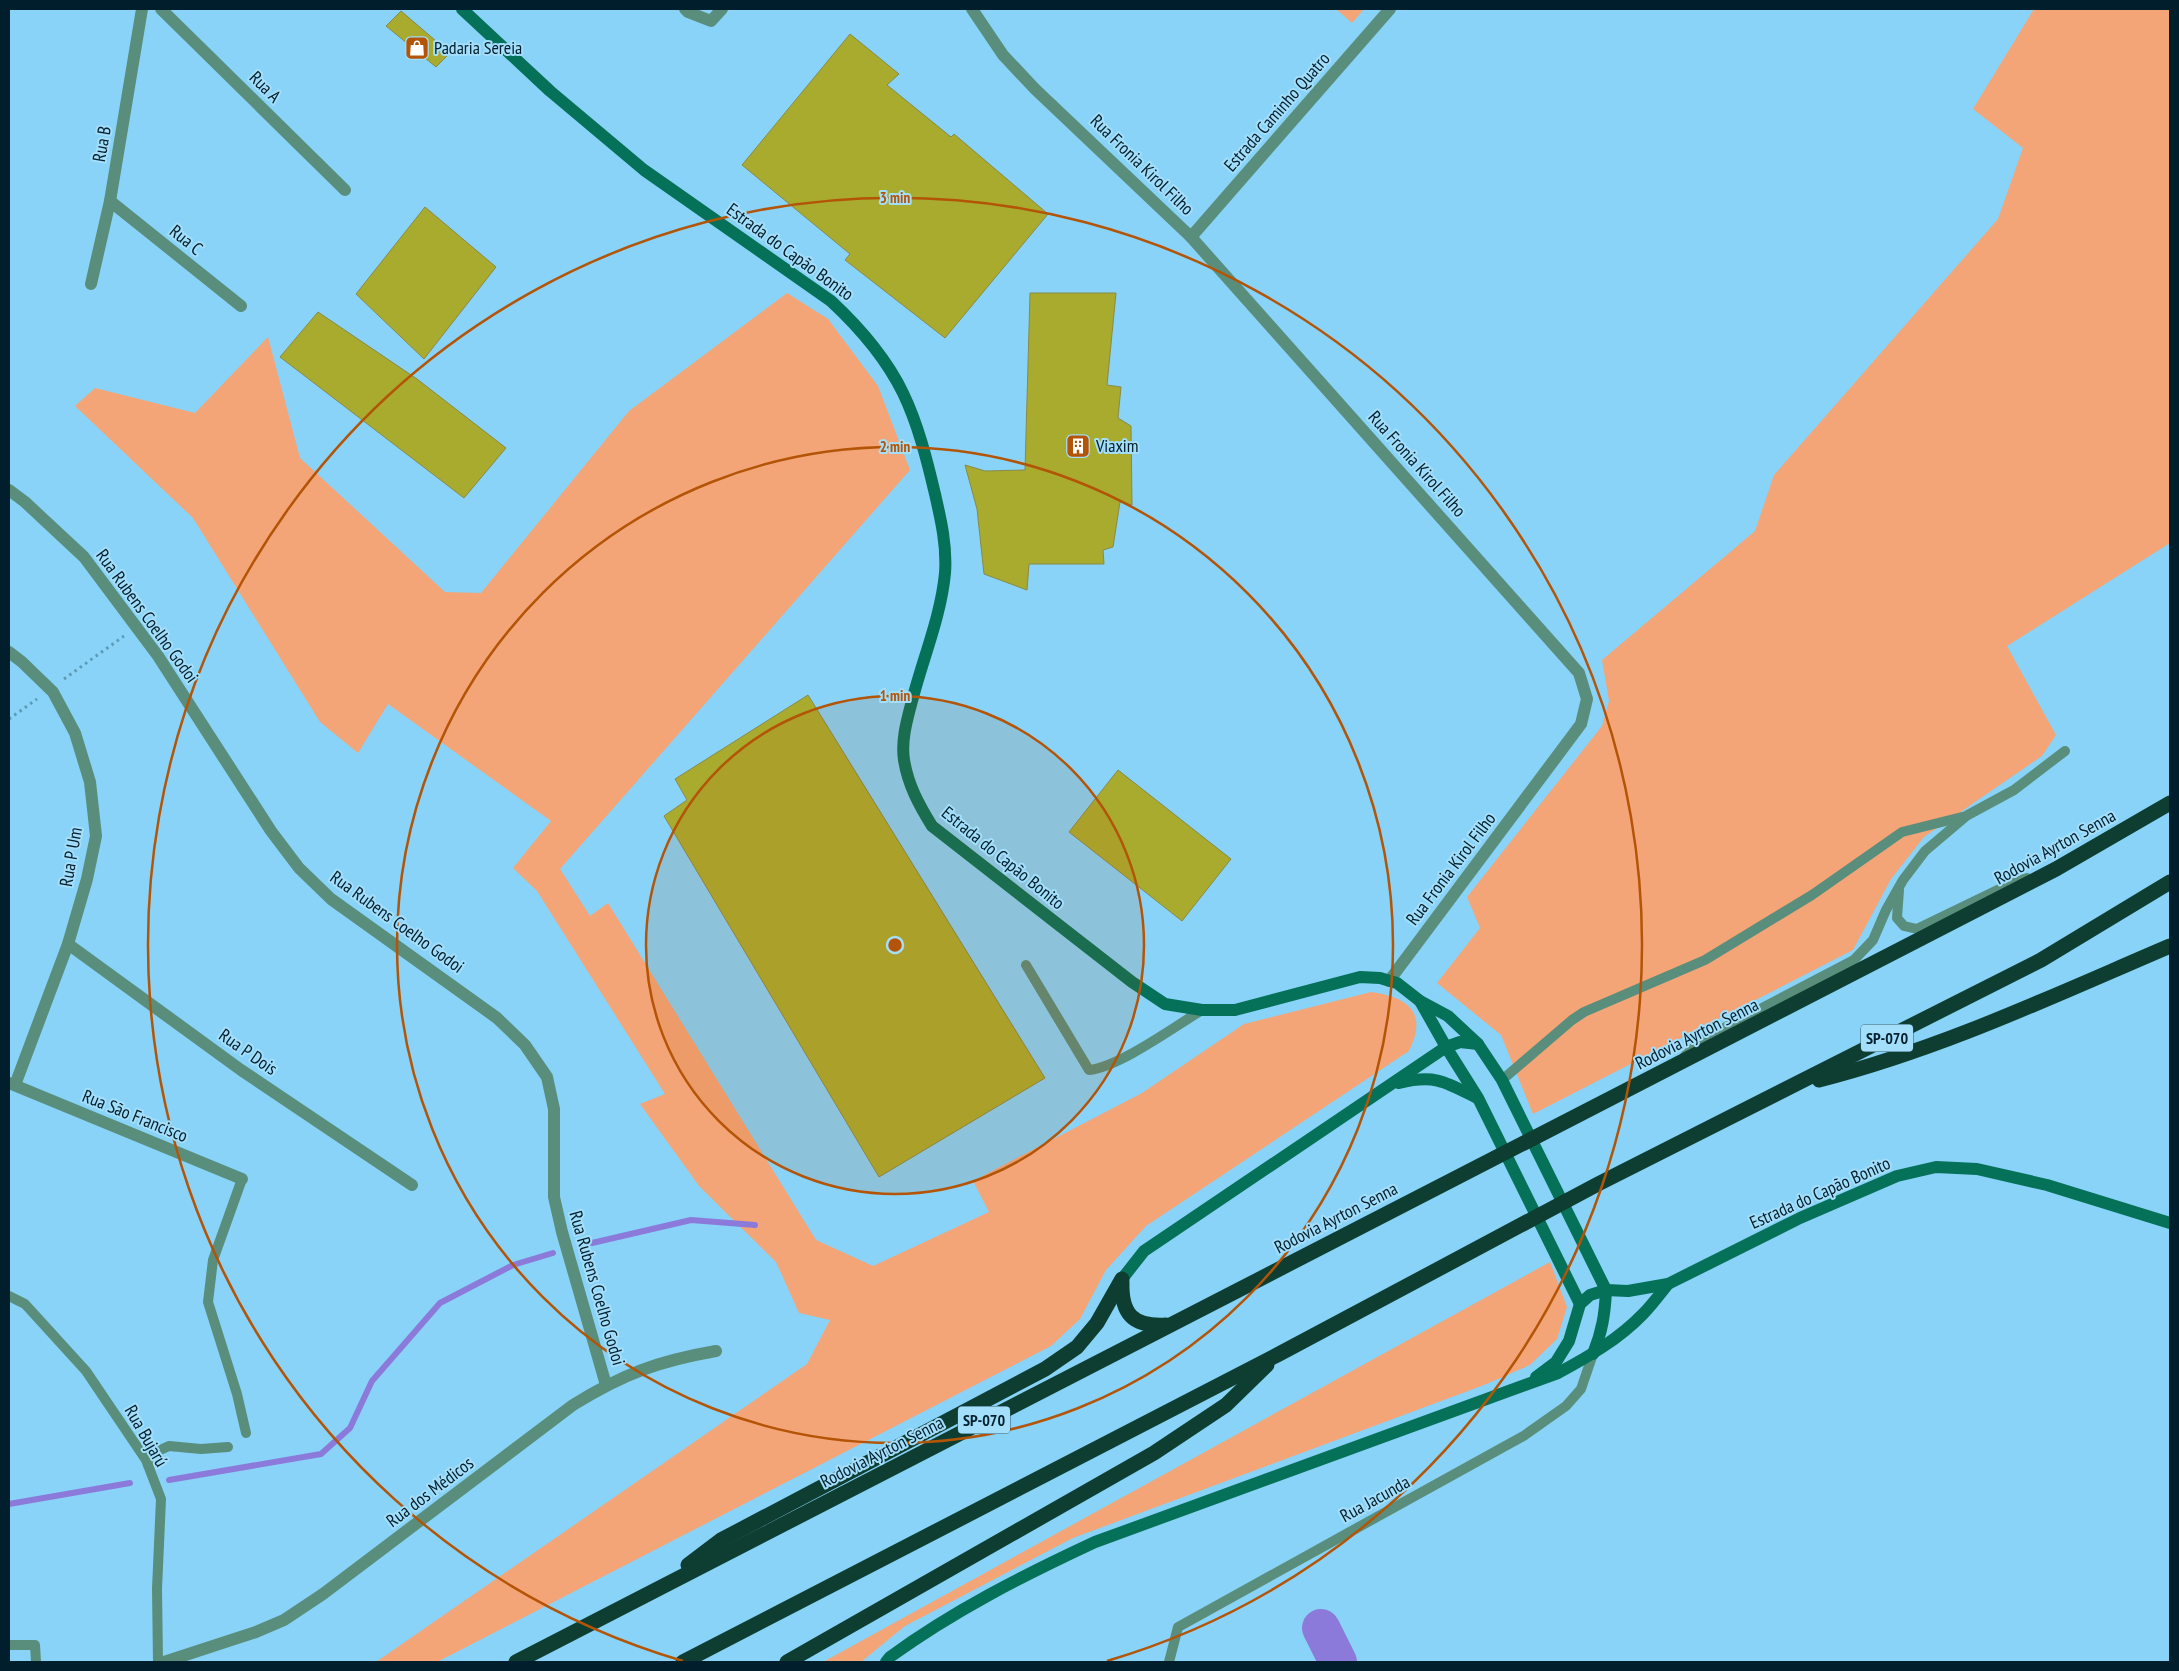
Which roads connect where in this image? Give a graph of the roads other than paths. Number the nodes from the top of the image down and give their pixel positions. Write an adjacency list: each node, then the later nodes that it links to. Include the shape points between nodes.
1 (142, 9): 9 (street, Rua B)
2 (162, 9): 8 (street, Rua A)
3 (462, 9): 26 (street, Estrada do Capão Bonito, via 550,91 644,170 831,301 852,320 882,357 903,393 928,464 945,547 940,604 905,729 904,759 917,803 932,826 1132,982 1165,1004)
4 (685, 9): 5 (street, via 711,21)
5 (722, 9)
6 (972, 9): 10 (street, Rua Fronia Kirol Filho, via 1003,55 1035,89)
7 (1390, 9): 10 (street, Estrada Caminho Quatro)
8 (345, 190)
9 (110, 201): 11 (street, Rua B); 12 (street, Rua C)
10 (1191, 237): 24 (street, Rua Fronia Kirol Filho, via 1579,673 1587,699 1581,724)
11 (90, 284)
12 (241, 306)
13 (9, 490): 47 (street, Rua Rubens Coelho Godoi, via 84,557 158,656 271,831 299,868 330,898 497,1018 525,1045 547,1077 554,1108 554,1197)
14 (9, 652): 21 (street, Rua P Um, via 50,689 75,733 90,782 96,836)
15 (2065, 751): 17 (lane, via 2014,790)
16 (2170, 803): 18 (highway, Rodovia Ayrton Senna / SP-070)
17 (1966, 816): 20 (lane, via 1925,851); 30 (lane, via 1902,832 1812,895 1705,960 1584,1012)
18 (2056, 869): 20 (lane, via 2010,884 1917,929 1904,926 1897,918); 29 (highway, Rodovia Ayrton Senna / SP-070)
19 (2170, 882): 33 (highway, SP-070, via 2041,960)
20 (1899, 888): 29 (lane, via 1873,940 1854,960 1703,1039)
21 (68, 944): 31 (street, Rua P Um); 36 (street, Rua P Dois, via 241,1070)
22 (2170, 946): 33 (highway, via 1987,1024 1866,1068)
23 (1026, 965): 26 (lane, via 1089,1070 1102,1069 1123,1058)
24 (1389, 981): 25 (street, Estrada do Capão Bonito, via 1411,992); 26 (street, Estrada do Capão Bonito, via 1360,977 1235,1010)
25 (1420, 1001): 27 (street, Estrada do Capão Bonito, via 1448,1016); 28 (street, Estrada do Capão Bonito)
26 (1202, 1010)
27 (1478, 1044): 28 (street, via 1460,1042); 30 (street, Estrada do Capão Bonito)
28 (1446, 1048): 32 (street); 34 (street, Estrada do Capão Bonito)
29 (1673, 1067): 43 (highway, Rodovia Ayrton Senna / SP-070)
30 (1502, 1080): 40 (street, Estrada do Capão Bonito)
31 (12, 1084): 35 (street, Rua São Francisco)
32 (1392, 1085): 34 (street, via 1419,1078 1445,1081); 38 (street, via 1144,1251)
33 (1791, 1087): 45 (highway, SP-070, via 1598,1184)
34 (1478, 1098): 42 (street, Estrada do Capão Bonito)
35 (242, 1179): 49 (lane, via 213,1260 208,1302)
36 (412, 1184)
37 (2170, 1223): 39 (street, Estrada do Capão Bonito, via 2038,1183 1977,1169 1936,1167 1897,1176 1856,1192)
38 (1122, 1279): 43 (highway, via 1121,1299 1138,1322 1151,1326); 52 (highway, via 1097,1323 1077,1347 1045,1369 721,1540)
39 (1668, 1284): 40 (street, Estrada do Capão Bonito, via 1628,1291); 46 (street, via 1644,1314)
40 (1606, 1290): 42 (street, Estrada do Capão Bonito, via 1590,1295); 46 (street, via 1602,1333)
41 (9, 1296): 51 (lane, Rua Bujarú, via 25,1304 86,1371)
42 (1580, 1304): 48 (street, via 1569,1341 1556,1362)
43 (1170, 1325): 52 (highway, Rodovia Ayrton Senna / SP-070)
44 (716, 1351): 47 (street, Rua dos Médicos, via 650,1366)
45 (1279, 1354): 58 (highway, SP-070); 59 (highway, via 1226,1405 1154,1453)
46 (1592, 1354): 48 (street, via 1558,1373); 61 (lane, Rua Jacunda, via 1581,1389 1566,1406 1525,1434 1178,1627)
47 (606, 1385): 56 (street, Rua dos Médicos, via 573,1405 284,1620)
48 (1526, 1385): 60 (street, via 1095,1542 1041,1567 925,1632)
49 (246, 1433)
50 (228, 1447): 51 (lane, via 169,1446 158,1451)
51 (148, 1465): 55 (lane, Rua Bujarú, via 161,1499)
52 (654, 1591): 57 (highway, Rodovia Ayrton Senna / SP-070)
53 (9, 1644): 54 (lane, via 35,1645)
54 (36, 1662)
55 (158, 1662)
56 (164, 1662)
57 (516, 1662)
58 (683, 1662)
59 (787, 1662)
60 (886, 1662)
61 (1169, 1662)

